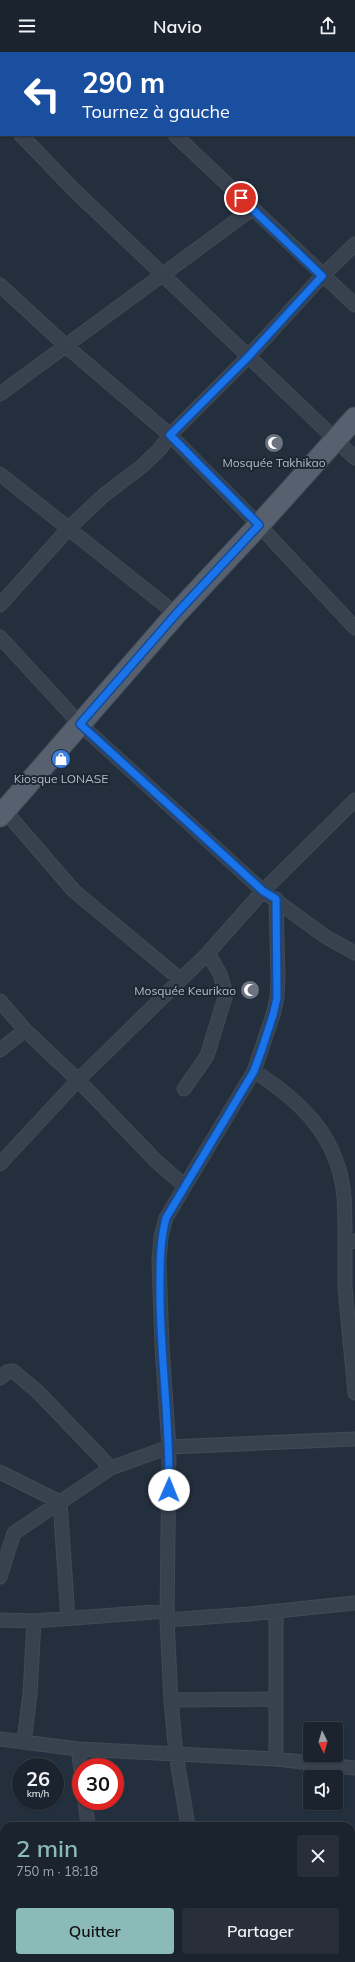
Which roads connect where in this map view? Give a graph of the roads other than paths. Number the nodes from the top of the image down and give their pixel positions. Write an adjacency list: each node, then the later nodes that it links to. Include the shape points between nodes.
1 (22, 136): 5 (street, via 73,189)
2 (176, 136): 3 (street)
3 (252, 209): 5 (street); 6 (street)
4 (355, 244): 6 (street)
5 (163, 273): 9 (street); 10 (street)
6 (322, 276): 8 (street); 10 (street)
7 (0, 285): 9 (street)
8 (355, 305)
9 (66, 346): 11 (street); 13 (street)
10 (248, 357): 13 (street); 14 (street)
11 (0, 394)
12 (355, 418): 14 (main road)
13 (170, 435): 17 (street); 18 (street, via 146,463 104,495)
14 (335, 440): 15 (street); 17 (main road)
15 (355, 458)
16 (0, 474): 18 (street)
17 (259, 525): 20 (main road); 21 (street)
18 (68, 529): 19 (street); 20 (street)
19 (0, 604)
20 (176, 614): 23 (main road)
21 (355, 628)
22 (0, 637): 23 (street)
23 (80, 724): 25 (main road); 26 (street)
24 (355, 800): 26 (street)
25 (2, 813): 30 (street, via 74,891)
26 (263, 891): 27 (street); 28 (street)
27 (276, 899): 29 (street, via 326,937); 34 (street, via 277,998)
28 (208, 953): 30 (street); 36 (street, via 220,974 226,994 207,1056)
29 (355, 953)
30 (180, 979): 35 (street)
31 (0, 1001): 32 (street)
32 (25, 1030): 33 (street); 35 (street)
33 (0, 1050)
34 (254, 1071): 38 (street); 39 (street, via 282,1089 309,1114 332,1148 340,1170)
35 (78, 1080): 37 (street); 38 (street, via 157,1162)
36 (184, 1089)
37 (0, 1164)
38 (185, 1186): 43 (street, via 166,1218 159,1261)
39 (350, 1242): 41 (street, via 345,1287)
40 (0, 1378): 44 (street, via 13,1371 38,1392)
41 (355, 1393)
42 (355, 1439): 43 (street)
43 (169, 1448): 44 (street); 50 (street)
44 (111, 1468): 46 (street)
45 (0, 1472): 46 (street)
46 (60, 1502): 47 (street, via 14,1533); 51 (street)
47 (0, 1577)
48 (355, 1603): 49 (street)
49 (276, 1611): 50 (street); 54 (street)
50 (167, 1615): 51 (street); 55 (street)
51 (68, 1618): 53 (street)
52 (0, 1620): 53 (street)
53 (34, 1621): 57 (street, via 30,1694)
54 (275, 1699): 55 (street); 61 (street)
55 (171, 1700): 59 (street)
56 (0, 1739): 57 (street)
57 (24, 1742): 58 (street)
58 (78, 1749): 59 (street); 60 (street)
59 (176, 1754): 61 (street); 65 (street)
60 (79, 1758)
61 (276, 1759): 62 (street)
62 (355, 1768)
63 (86, 1810): 64 (street)
64 (88, 1822)
65 (187, 1822)

